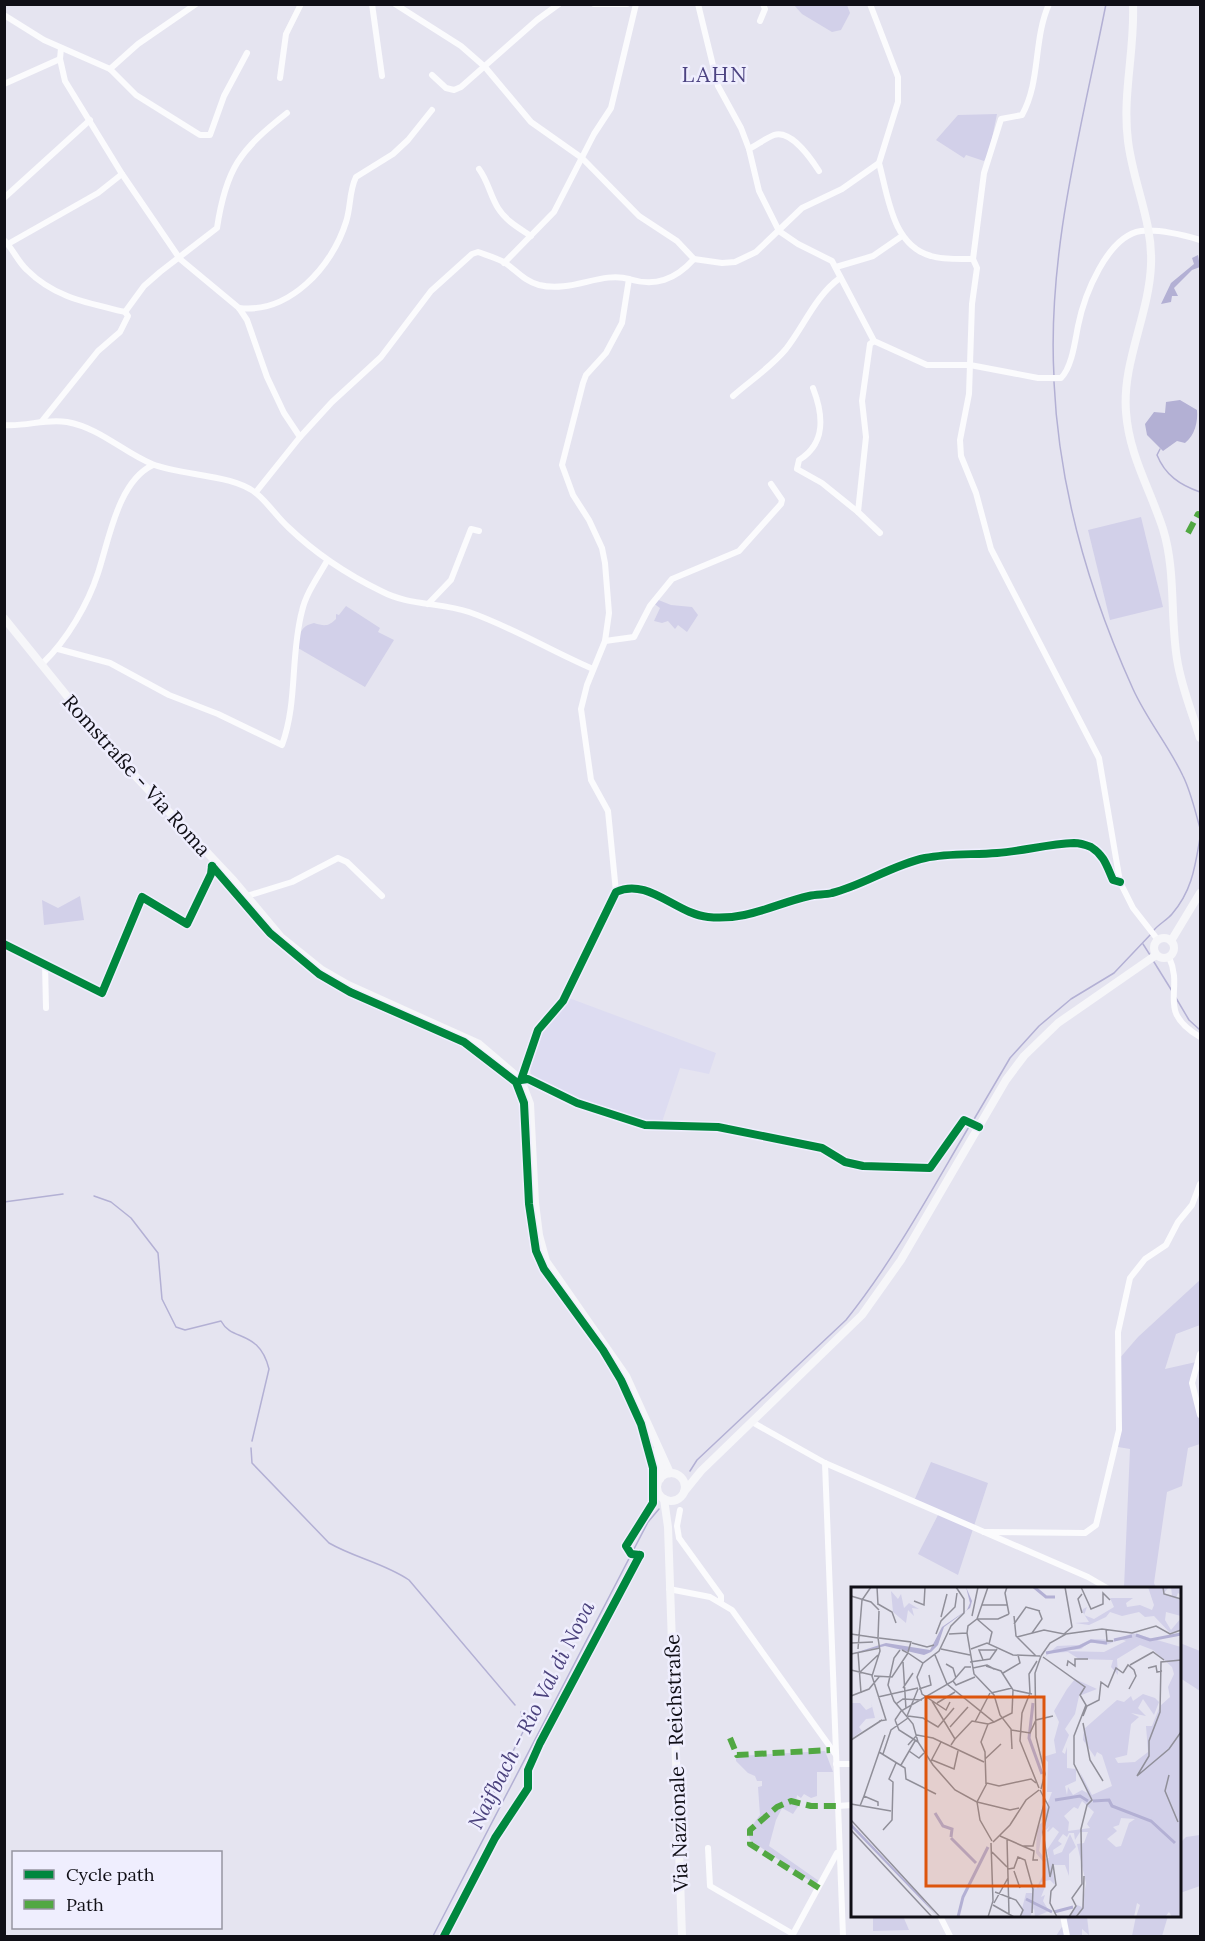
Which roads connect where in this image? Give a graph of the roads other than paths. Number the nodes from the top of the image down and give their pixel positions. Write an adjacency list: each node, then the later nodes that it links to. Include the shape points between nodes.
1 (196, 4): 20 (street, via 138,44)
2 (301, 4): 23 (street, via 286,34)
3 (372, 4): 22 (street)
4 (395, 4): 19 (street, via 442,32)
5 (560, 4): 19 (street)
6 (594, 4): 7 (street)
7 (627, 4)
8 (636, 4): 29 (street, via 614,102)
9 (699, 4): 28 (street, via 718,86)
10 (763, 4): 15 (street)
11 (870, 4): 30 (street, via 898,77 898,102)
12 (1049, 4): 43 (street, via 1039,32 1033,86 1026,109 1023,115 1001,119 984,172)
13 (1132, 4): 36 (main road, via 1126,120)
14 (4, 15): 16 (street)
15 (760, 21)
16 (61, 48): 18 (street); 20 (street)
17 (247, 53): 20 (street, via 207,136 136,95)
18 (60, 59): 24 (street); 27 (street, via 65,81)
19 (485, 67): 21 (street, via 454,90); 29 (street, via 531,122)
20 (110, 69)
21 (432, 75)
22 (382, 76)
23 (280, 78)
24 (4, 84)
25 (432, 110): 48 (street, via 393,154 356,177 343,230 326,260 300,289 269,308)
26 (287, 113): 41 (street, via 234,165 227,179 217,228)
27 (90, 120): 33 (street); 34 (street)
28 (749, 149): 32 (street, via 776,134 782,135 802,147); 35 (street, via 759,191)
29 (582, 158): 37 (street, via 554,212); 42 (street, via 628,206)
30 (879, 163): 35 (street, via 842,189 802,208); 38 (street)
31 (479, 169): 37 (street, via 497,206 509,221)
32 (819, 171)
33 (122, 174): 40 (street, via 98,193); 41 (street)
34 (4, 198)
35 (779, 231): 42 (street, via 756,252 735,262); 45 (street)
36 (1149, 231): 39 (street); 51 (street, via 1126,236 1092,278 1064,375 1052,379); 70 (main road, via 1150,283 1125,393 1128,435 1163,528 1178,668)
37 (531, 236): 44 (street)
38 (902, 236): 43 (street, via 928,255); 45 (street, via 873,256)
39 (1200, 240)
40 (7, 242): 49 (street, via 26,270 51,290)
41 (180, 259): 48 (street); 49 (street, via 144,286)
42 (694, 259): 47 (street, via 657,284)
43 (973, 259): 51 (street, via 977,268)
44 (504, 263): 47 (street, via 539,285 577,285 615,275); 56 (street, via 478,252 456,266 431,291 381,357)
45 (836, 267): 46 (street)
46 (840, 278): 50 (street); 53 (street, via 829,286 768,369)
47 (629, 279): 66 (street, via 622,323 582,383 562,465 573,495 602,548 609,605)
48 (239, 309): 56 (street, via 284,413)
49 (125, 312): 54 (street, via 128,316 120,332 98,351)
50 (874, 341): 51 (street, via 927,365); 60 (street, via 870,344 862,401 866,437)
51 (970, 365): 72 (street, via 961,456 991,549 1099,758)
52 (813, 388): 60 (street, via 822,414 821,430 808,454 799,460 797,469)
53 (733, 396)
54 (42, 421): 55 (street, via 25,426); 57 (street, via 85,427)
55 (4, 425)
56 (300, 437): 59 (street)
57 (153, 465): 59 (street, via 228,481); 67 (street, via 130,484 108,535 98,573)
58 (771, 484): 66 (street, via 781,504 739,551 672,579 650,606 634,637)
59 (256, 492): 63 (street)
60 (858, 512): 62 (street)
61 (479, 531): 64 (street, via 471,529 452,580)
62 (880, 533)
63 (327, 561): 64 (street, via 402,601); 67 (street, via 302,611 293,705 282,745 169,695 110,663)
64 (428, 604): 69 (street, via 469,612)
65 (4, 618): 68 (main road, Romstraße - Via Roma)
66 (604, 641): 69 (street)
67 (58, 649): 68 (street)
68 (43, 663): 71 (main road, Romstraße - Via Roma, via 67,699)
69 (593, 669): 73 (street, via 581,709 591,780 608,811)
70 (1200, 738)
71 (213, 863): 75 (main road, Romstraße - Via Roma); 77 (street)
72 (1120, 882): 73 (street, via 1113,880 1102,856 1076,843 925,858 840,891 810,895 743,916 709,918 686,913 639,888); 78 (street, via 1133,908)
73 (616, 892): 87 (street, via 563,1001 538,1030)
74 (1200, 893): 79 (main road)
75 (246, 896): 76 (street, via 292,882 338,858); 87 (main road, Romstraße - Via Roma, via 281,937 322,970 479,1044)
76 (382, 896)
77 (187, 924)
78 (1156, 938): 79 (main road); 82 (main road)
79 (1171, 941): 81 (main road, via 1174,950)
80 (4, 944): 83 (street)
81 (1169, 957): 82 (main road); 86 (street, via 1173,967 1173,1006 1179,1020)
82 (1153, 958): 88 (main road, via 1040,1038 1015,1066)
83 (45, 963): 84 (street); 85 (street)
84 (102, 993)
85 (46, 1008)
86 (1200, 1037)
87 (521, 1080): 88 (street, via 528,1079 577,1103 645,1125 718,1127 793,1140 863,1166 930,1168 964,1120); 93 (main road, via 530,1104 535,1203 546,1262 626,1376)
88 (977, 1126): 92 (main road, via 876,1297 835,1344)
89 (1200, 1184): 104 (street, via 1192,1205 1166,1245 1145,1259 1130,1278 1118,1332 1119,1430 1096,1525 1085,1533)
90 (1200, 1354): 91 (street, via 1192,1383)
91 (1200, 1415)
92 (752, 1422): 94 (street); 95 (main road)
93 (652, 1437): 96 (main road); 98 (main road)
94 (825, 1463): 104 (street); 108 (street)
95 (701, 1471): 97 (main road); 99 (main road)
96 (670, 1473): 97 (main road); 98 (main road)
97 (680, 1477): 99 (main road)
98 (660, 1479): 100 (main road, via 658,1492)
99 (684, 1492): 101 (main road)
100 (664, 1499): 101 (main road); 103 (main road)
101 (678, 1499): 103 (main road, via 672,1505)
102 (680, 1510): 107 (street, via 679,1538 722,1596)
103 (668, 1527): 106 (main road, Via Nazionale - Reichstraße)
104 (984, 1532): 105 (street)
105 (1105, 1587)
106 (669, 1589): 107 (street); 118 (main road, Via Nazionale - Reichstraße)
107 (721, 1601): 108 (street, via 732,1610)
108 (836, 1755): 109 (street)
109 (836, 1764): 110 (street); 112 (street)
110 (851, 1764)
111 (851, 1805): 112 (street)
112 (838, 1806): 114 (street)
113 (708, 1848): 117 (street, via 710,1886)
114 (838, 1850): 117 (street); 119 (street)
115 (940, 1917): 120 (street)
116 (1063, 1917): 121 (street)
117 (792, 1935)
118 (682, 1936)
119 (843, 1936)
120 (950, 1936)
121 (1068, 1936)

